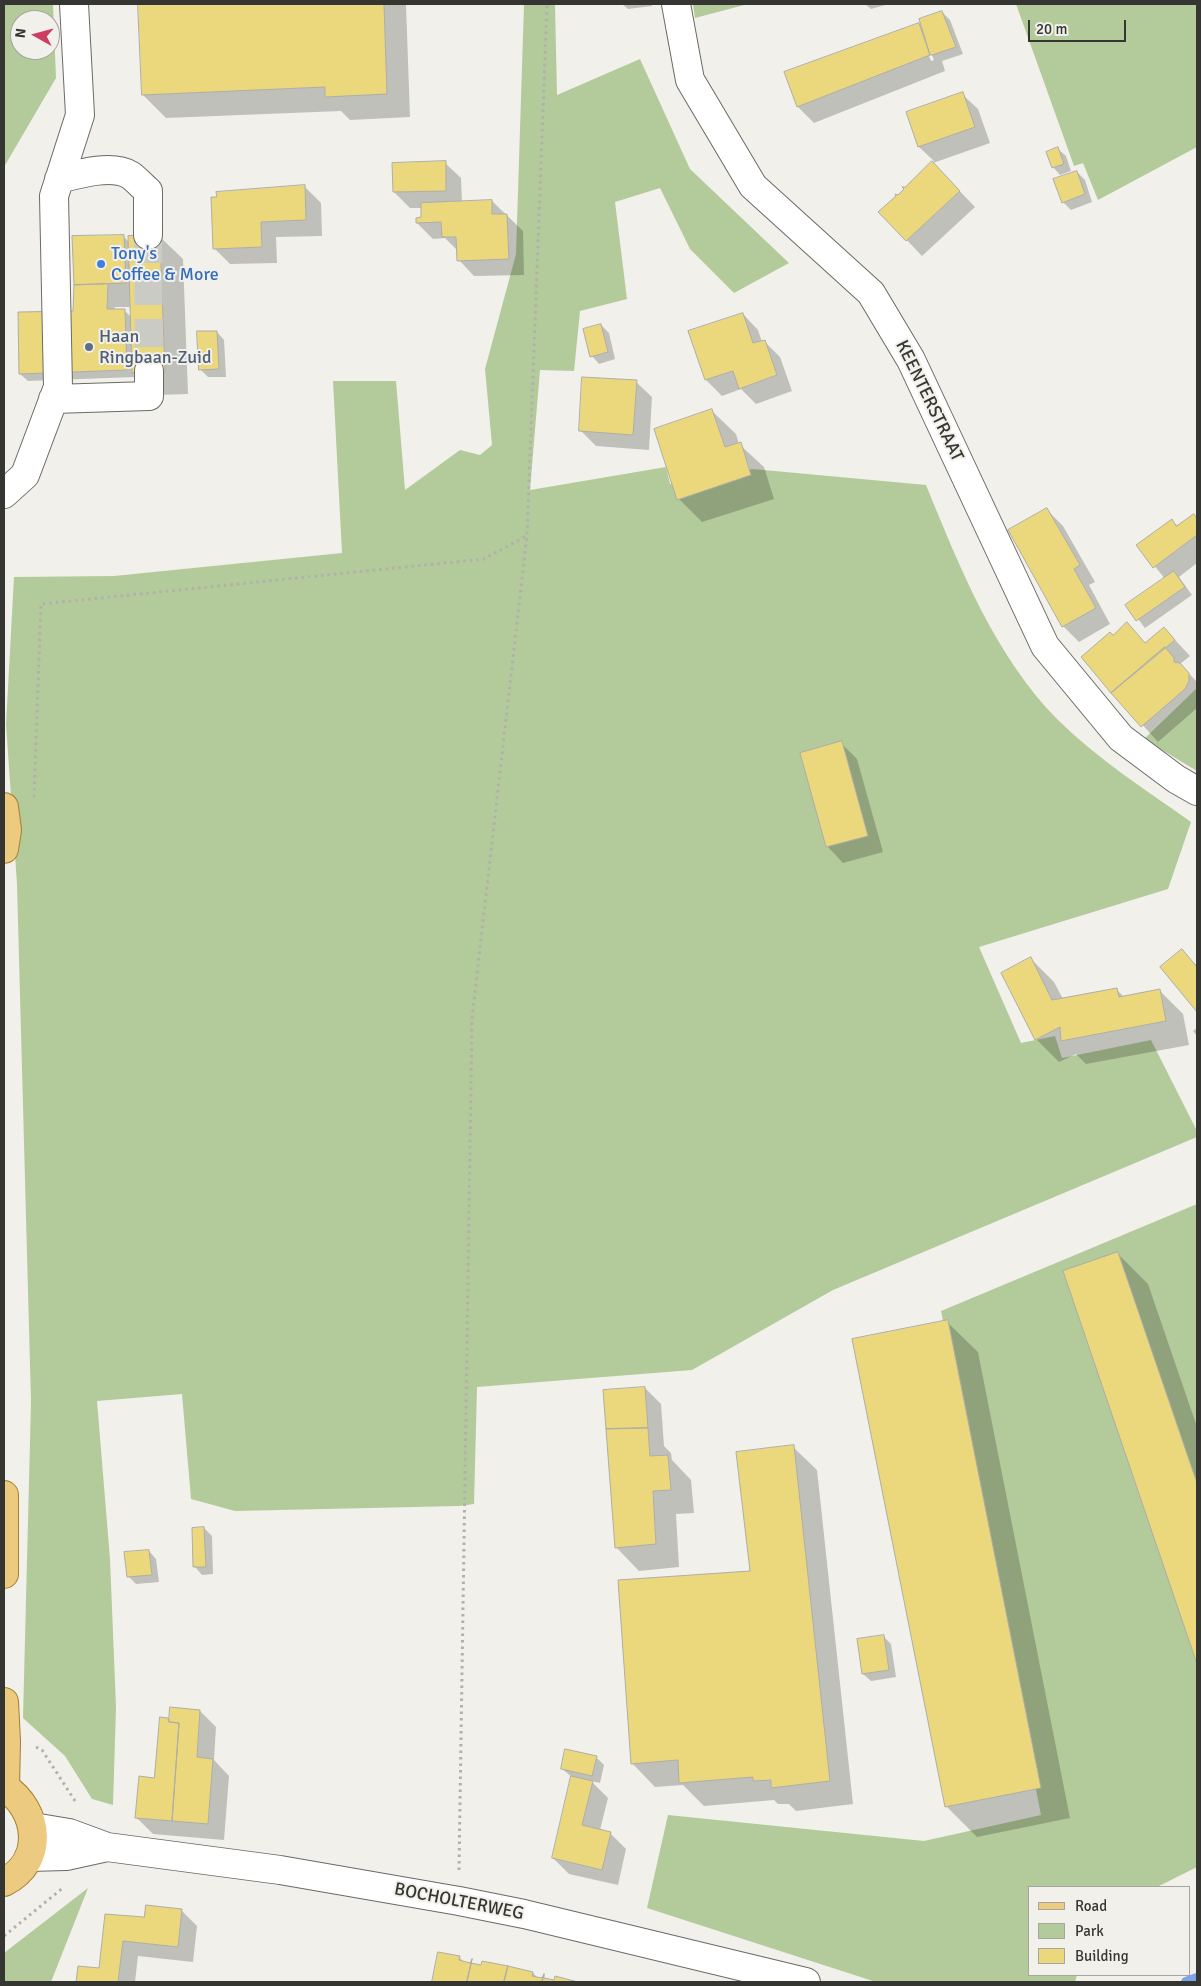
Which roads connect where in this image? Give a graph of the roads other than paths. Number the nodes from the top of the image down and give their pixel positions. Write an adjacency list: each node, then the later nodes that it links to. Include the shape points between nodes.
1 (74, 4): 3 (street, via 80,115)
2 (676, 4): 8 (street, KEENTERSTRAAT, via 690,80 753,186 870,293 911,360 1045,646 1121,738)
3 (59, 179): 4 (street, via 104,170 129,174 148,191); 6 (street, via 54,196 58,387)
4 (148, 235)
5 (148, 371): 6 (street, via 149,396)
6 (53, 399): 7 (street, via 25,475)
7 (4, 494)
8 (1197, 791)
9 (4, 807): 10 (main road, via 7,830)
10 (4, 849)
11 (4, 1496): 12 (main road)
12 (4, 1574)
13 (4, 1702): 14 (main road)
14 (4, 1788): 15 (main road, via 28,1811)
15 (33, 1827): 16 (street, BOCHOLTERWEG, via 69,1832); 17 (main road)
16 (107, 1847): 17 (street, BOCHOLTERWEG, via 66,1856); 19 (street, BOCHOLTERWEG, via 280,1870 458,1901)
17 (29, 1857): 18 (main road, via 19,1871)
18 (4, 1882)
19 (806, 1982)

